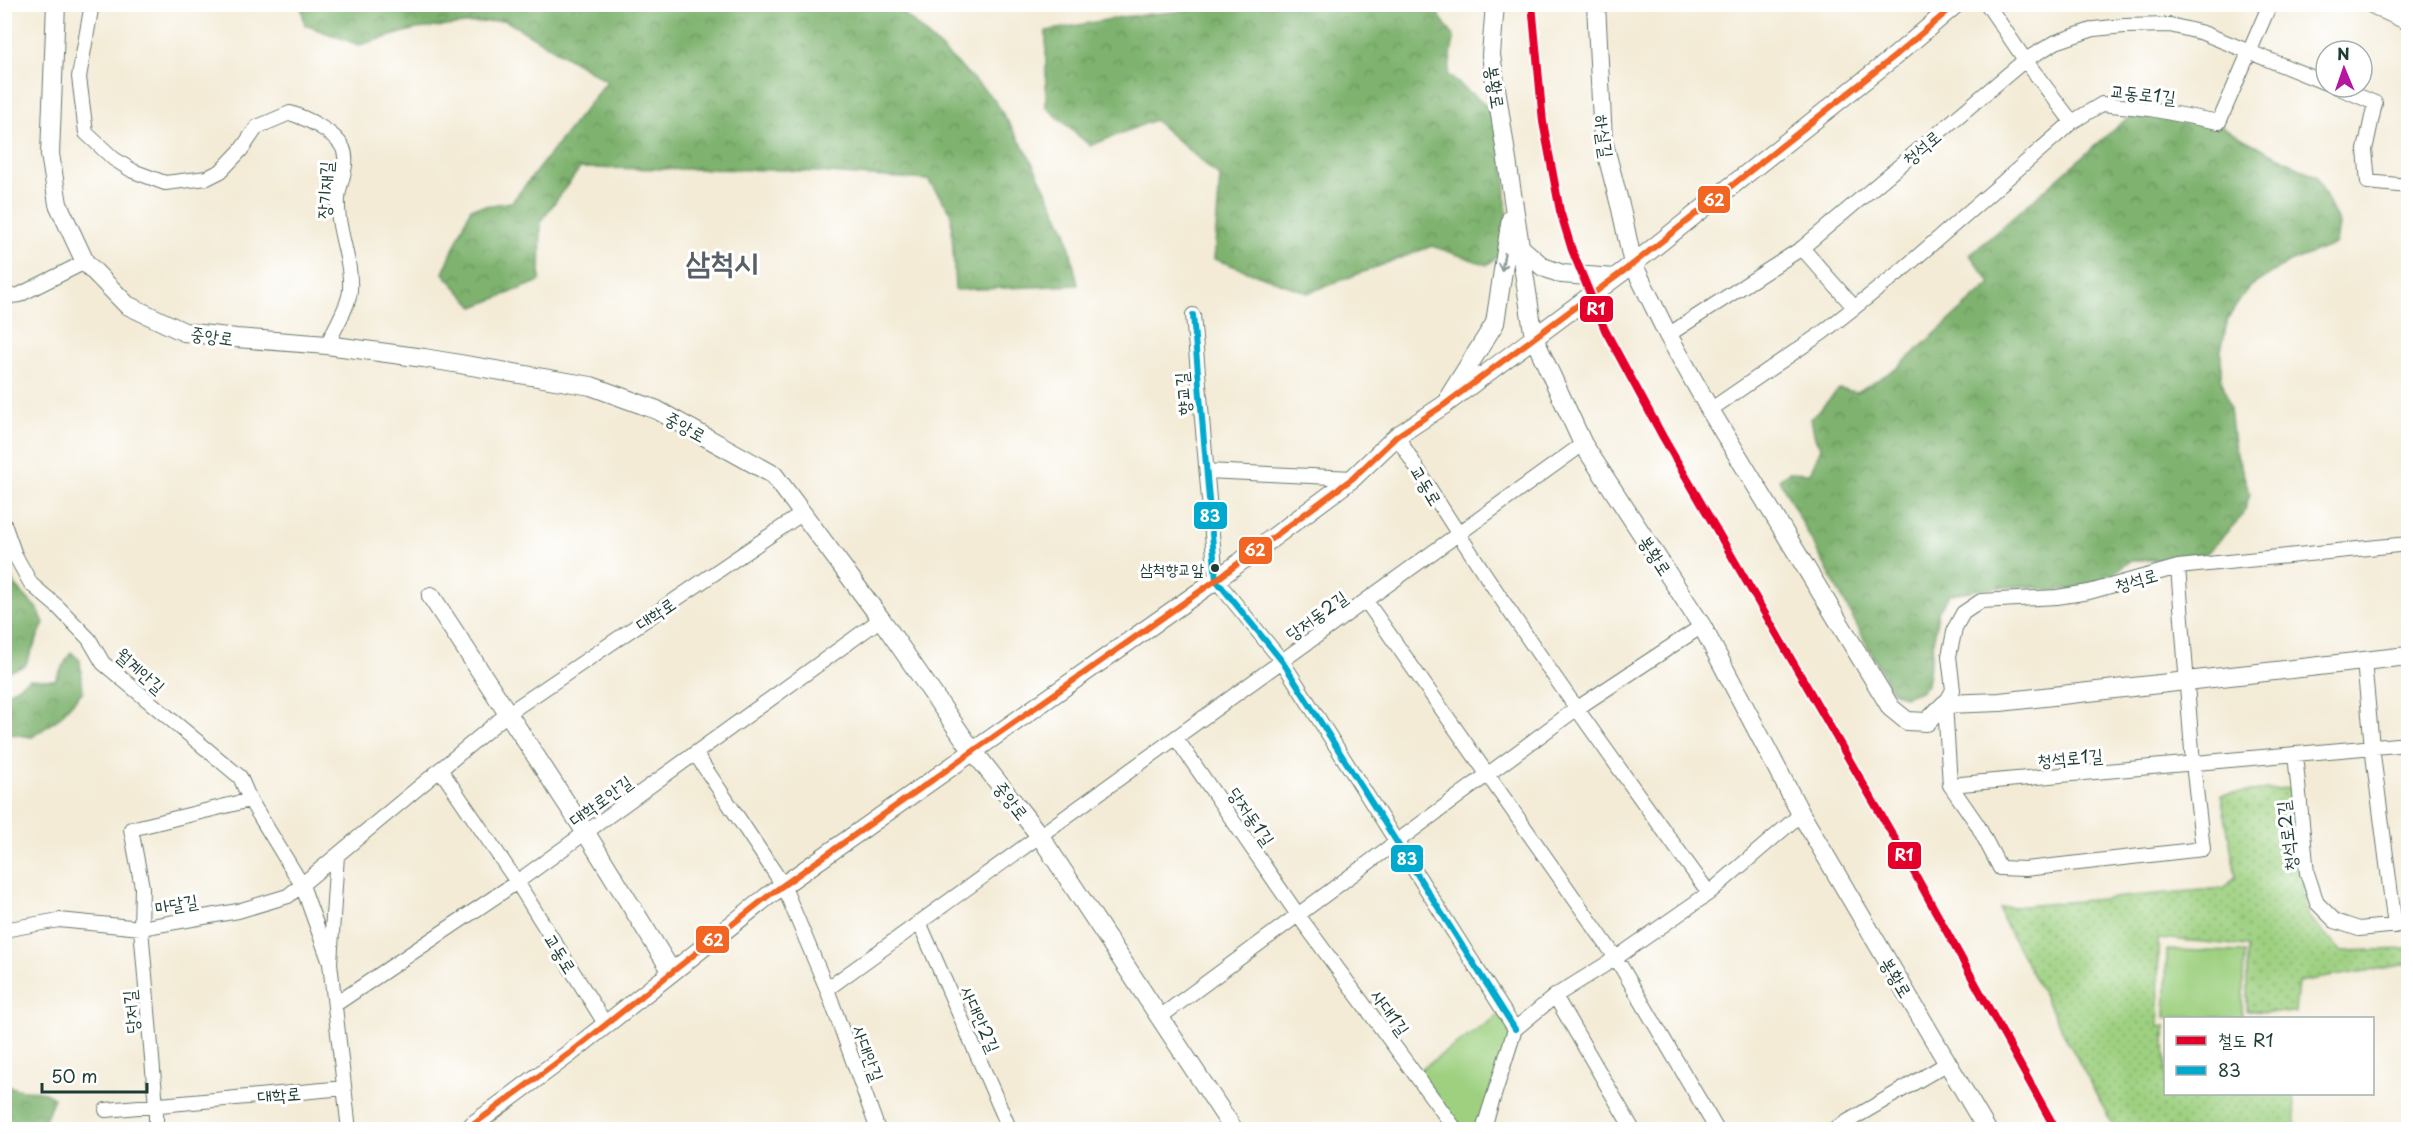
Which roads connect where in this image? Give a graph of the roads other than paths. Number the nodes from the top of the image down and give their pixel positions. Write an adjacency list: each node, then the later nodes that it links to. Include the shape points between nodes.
1 (56, 4): 19 (street, 중앙로, via 50,154 58,204)
2 (92, 4): 27 (street, 장기재길, via 80,77 86,133 133,171 165,183 207,178 221,171 257,127 290,113 311,120 343,148 345,166 338,198 350,292)
3 (1495, 4): 16 (street, 봉황로, via 1491,55)
4 (1596, 4): 20 (street, 하실길, via 1603,140)
5 (1956, 4): 20 (street)
6 (1987, 4): 11 (street)
7 (2270, 4): 10 (street)
8 (2372, 4): 9 (street)
9 (2409, 21)
10 (2251, 52): 11 (street, via 2170,25 2124,26 2094,29 2056,42); 12 (street); 14 (street, 교동로1길, via 2219,122 2102,105)
11 (2025, 60): 14 (street); 18 (street, 청석로)
12 (2314, 78)
13 (2366, 99): 15 (street, via 2375,103 2365,150 2368,182)
14 (2072, 122): 23 (street)
15 (2409, 186)
16 (1514, 204): 17 (street, 봉황로); 28 (street, one-way to 28, via 1495,323)
17 (1520, 247): 21 (street, via 1543,267 1562,274); 26 (street, 봉황로)
18 (1802, 248): 23 (street); 25 (street, 청석로)
19 (85, 262): 22 (street, via 19,295); 27 (street, 중앙로, via 127,305 184,332)
20 (1633, 264): 21 (street); 25 (street)
21 (1614, 278): 26 (street)
22 (4, 297)
23 (1854, 307): 29 (street)
24 (1193, 315): 32 (street, 향교길)
25 (1668, 334): 29 (street)
26 (1534, 338): 28 (street); 31 (street, 봉황로)
27 (327, 345): 34 (street, 중앙로, via 591,386 657,410 774,475)
28 (1444, 405): 30 (street)
29 (1710, 410): 48 (street, via 1891,708 1906,721 1927,722)
30 (1396, 435): 33 (street); 36 (street, 교동로)
31 (1583, 444): 36 (street, 당저동2길); 43 (street, 봉황로)
32 (1207, 471): 33 (street); 39 (street, 향교길)
33 (1353, 478): 39 (street)
34 (803, 513): 42 (street, 중앙로); 50 (street, 대학로)
35 (4, 524): 61 (street, 월계안길, via 31,584 83,633 103,663 240,777)
36 (1457, 535): 41 (street, 당저동2길); 49 (street)
37 (2409, 544): 38 (street, 청석로)
38 (2178, 567): 47 (street); 48 (street, 청석로, via 2090,592 1981,601 1963,612 1955,628 1949,656 1953,690)
39 (1216, 580): 45 (street); 54 (street)
40 (430, 596): 50 (street)
41 (1366, 601): 45 (street, 당저동2길); 59 (street)
42 (880, 619): 54 (street, 중앙로); 55 (street, 대학로안길)
43 (1702, 626): 49 (street); 62 (street, 봉황로)
44 (2409, 656): 46 (street)
45 (1282, 661): 51 (street, 당저동2길); 65 (street)
46 (2364, 661): 47 (street); 53 (street, 청석로2길)
47 (2187, 681): 48 (street, via 2000,702); 57 (street)
48 (1945, 704): 60 (street, 청석로)
49 (1576, 710): 59 (street); 70 (street)
50 (507, 714): 58 (street, 대학로); 63 (street)
51 (1176, 738): 64 (street, 당저동2길); 71 (street, 당저동1길)
52 (2409, 744): 53 (street)
53 (2372, 747): 56 (street); 73 (street, 청석로2길)
54 (973, 750): 64 (street, 중앙로); 69 (street)
55 (696, 753): 63 (street, 대학로안길); 69 (street)
56 (2295, 754): 57 (street, 청석로1길); 73 (street, 청석로2길, via 2307,873 2317,903 2336,921 2359,929)
57 (2193, 764): 60 (street, 청석로1길); 60 (street, via 2203,849 2025,869 2000,868 1977,824)
58 (441, 769): 66 (street, 대학로); 67 (street)
59 (1488, 775): 65 (street); 76 (street)
60 (1950, 785)
61 (250, 800): 68 (street, 월계안길); 74 (street, via 131,829 142,887)
62 (1801, 814): 70 (street); 85 (street, 봉황로)
63 (586, 833): 67 (street, 대학로안길); 78 (street)
64 (1040, 836): 72 (street); 82 (street, 중앙로)
65 (1396, 843): 71 (street); 84 (street)
66 (337, 855): 68 (street, 마달길); 77 (street)
67 (517, 882): 81 (street, 대학로안길); 83 (street, 교동로)
68 (302, 885): 74 (street, 마달길, via 288,896 238,911); 77 (street)
69 (783, 885): 78 (street); 79 (street)
70 (1709, 893): 76 (street)
71 (1298, 915): 82 (street); 95 (street, 사대1길)
72 (919, 922): 79 (street); 93 (street, 사대안2길)
73 (2402, 925)
74 (141, 928): 75 (street, 마달길, via 59,920); 87 (street, 당저길)
75 (4, 930)
76 (1616, 958): 80 (street); 98 (street)
77 (330, 963): 81 (street)
78 (672, 972): 83 (street)
79 (827, 989): 92 (street, 사대안길)
80 (1555, 996): 84 (street); 97 (street)
81 (336, 1004): 86 (street)
82 (1160, 1017): 94 (street, 중앙로)
83 (606, 1024): 89 (street)
84 (1515, 1029): 96 (street)
85 (1948, 1063): 99 (street); 100 (street, 봉황로)
86 (344, 1088): 87 (street, 대학로); 91 (street)
87 (156, 1106): 88 (street, 대학로); 90 (street, 당저길)
88 (106, 1110)
89 (471, 1128)
90 (156, 1130)
91 (349, 1130)
92 (879, 1130)
93 (1010, 1130)
94 (1234, 1130)
95 (1456, 1130)
96 (1483, 1130)
97 (1633, 1130)
98 (1717, 1130)
99 (1833, 1130)
100 (1987, 1130)

